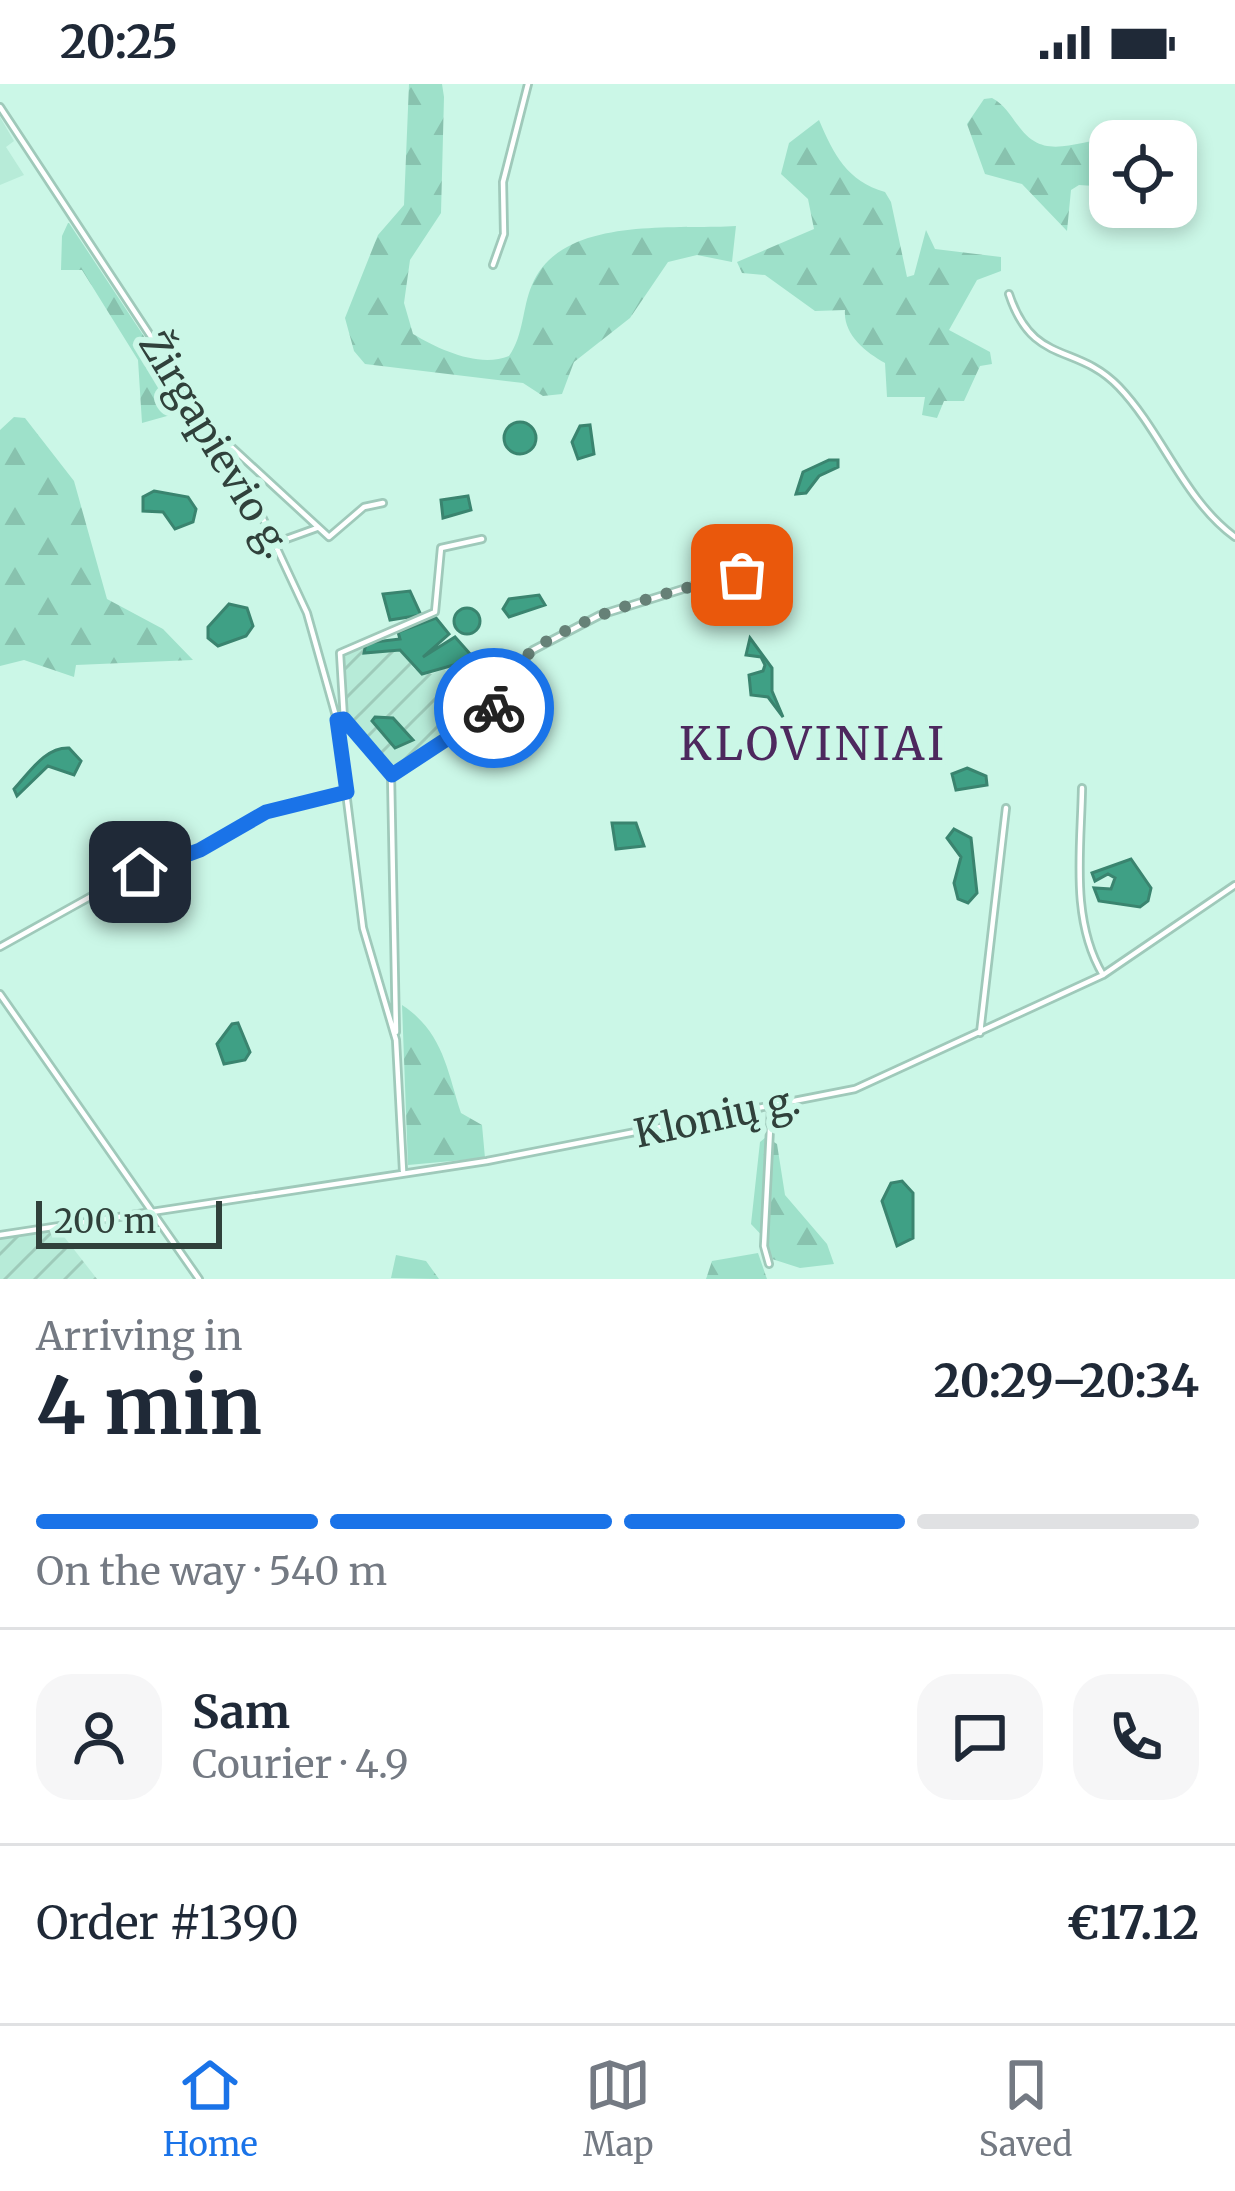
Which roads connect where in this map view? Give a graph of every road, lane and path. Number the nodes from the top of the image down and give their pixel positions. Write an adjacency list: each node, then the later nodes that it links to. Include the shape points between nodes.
1 (528, 84): 3 (street)
2 (0, 106): 10 (street, Žirgapievio g.)
3 (493, 265)
4 (1009, 294): 8 (street, via 1035,341 1118,386)
5 (227, 443): 7 (street)
6 (383, 503): 7 (street, via 364,507 334,537)
7 (316, 528): 10 (street)
8 (1235, 536)
9 (482, 539): 12 (street, via 441,548 435,612 340,653)
10 (278, 542): 12 (street, Žirgapievio g.)
11 (787, 566): 13 (street, via 600,615 533,650 489,714)
12 (340, 719): 13 (street); 15 (street, Žirgapievio g.)
13 (392, 775): 20 (street)
14 (1082, 788): 19 (street, via 1082,916)
15 (347, 792): 18 (street, via 266,812); 22 (street, Žirgapievio g.)
16 (1006, 808): 23 (street)
17 (1235, 885): 19 (street, Klonių g.)
18 (0, 947)
19 (1103, 975): 23 (street, Klonių g.)
20 (398, 990): 22 (street); 24 (street)
21 (0, 994): 27 (street)
22 (379, 994): 24 (street, Žirgapievio g.)
23 (980, 1034): 25 (street, Klonių g., via 855,1089)
24 (396, 1040): 26 (street, Žirgapievio g.)
25 (771, 1106): 26 (street, Klonių g.); 29 (street, via 764,1246)
26 (403, 1171): 27 (street, Klonių g.)
27 (151, 1211): 28 (street, Klonių g.); 30 (street)
28 (0, 1235)
29 (770, 1264)
30 (199, 1279)

